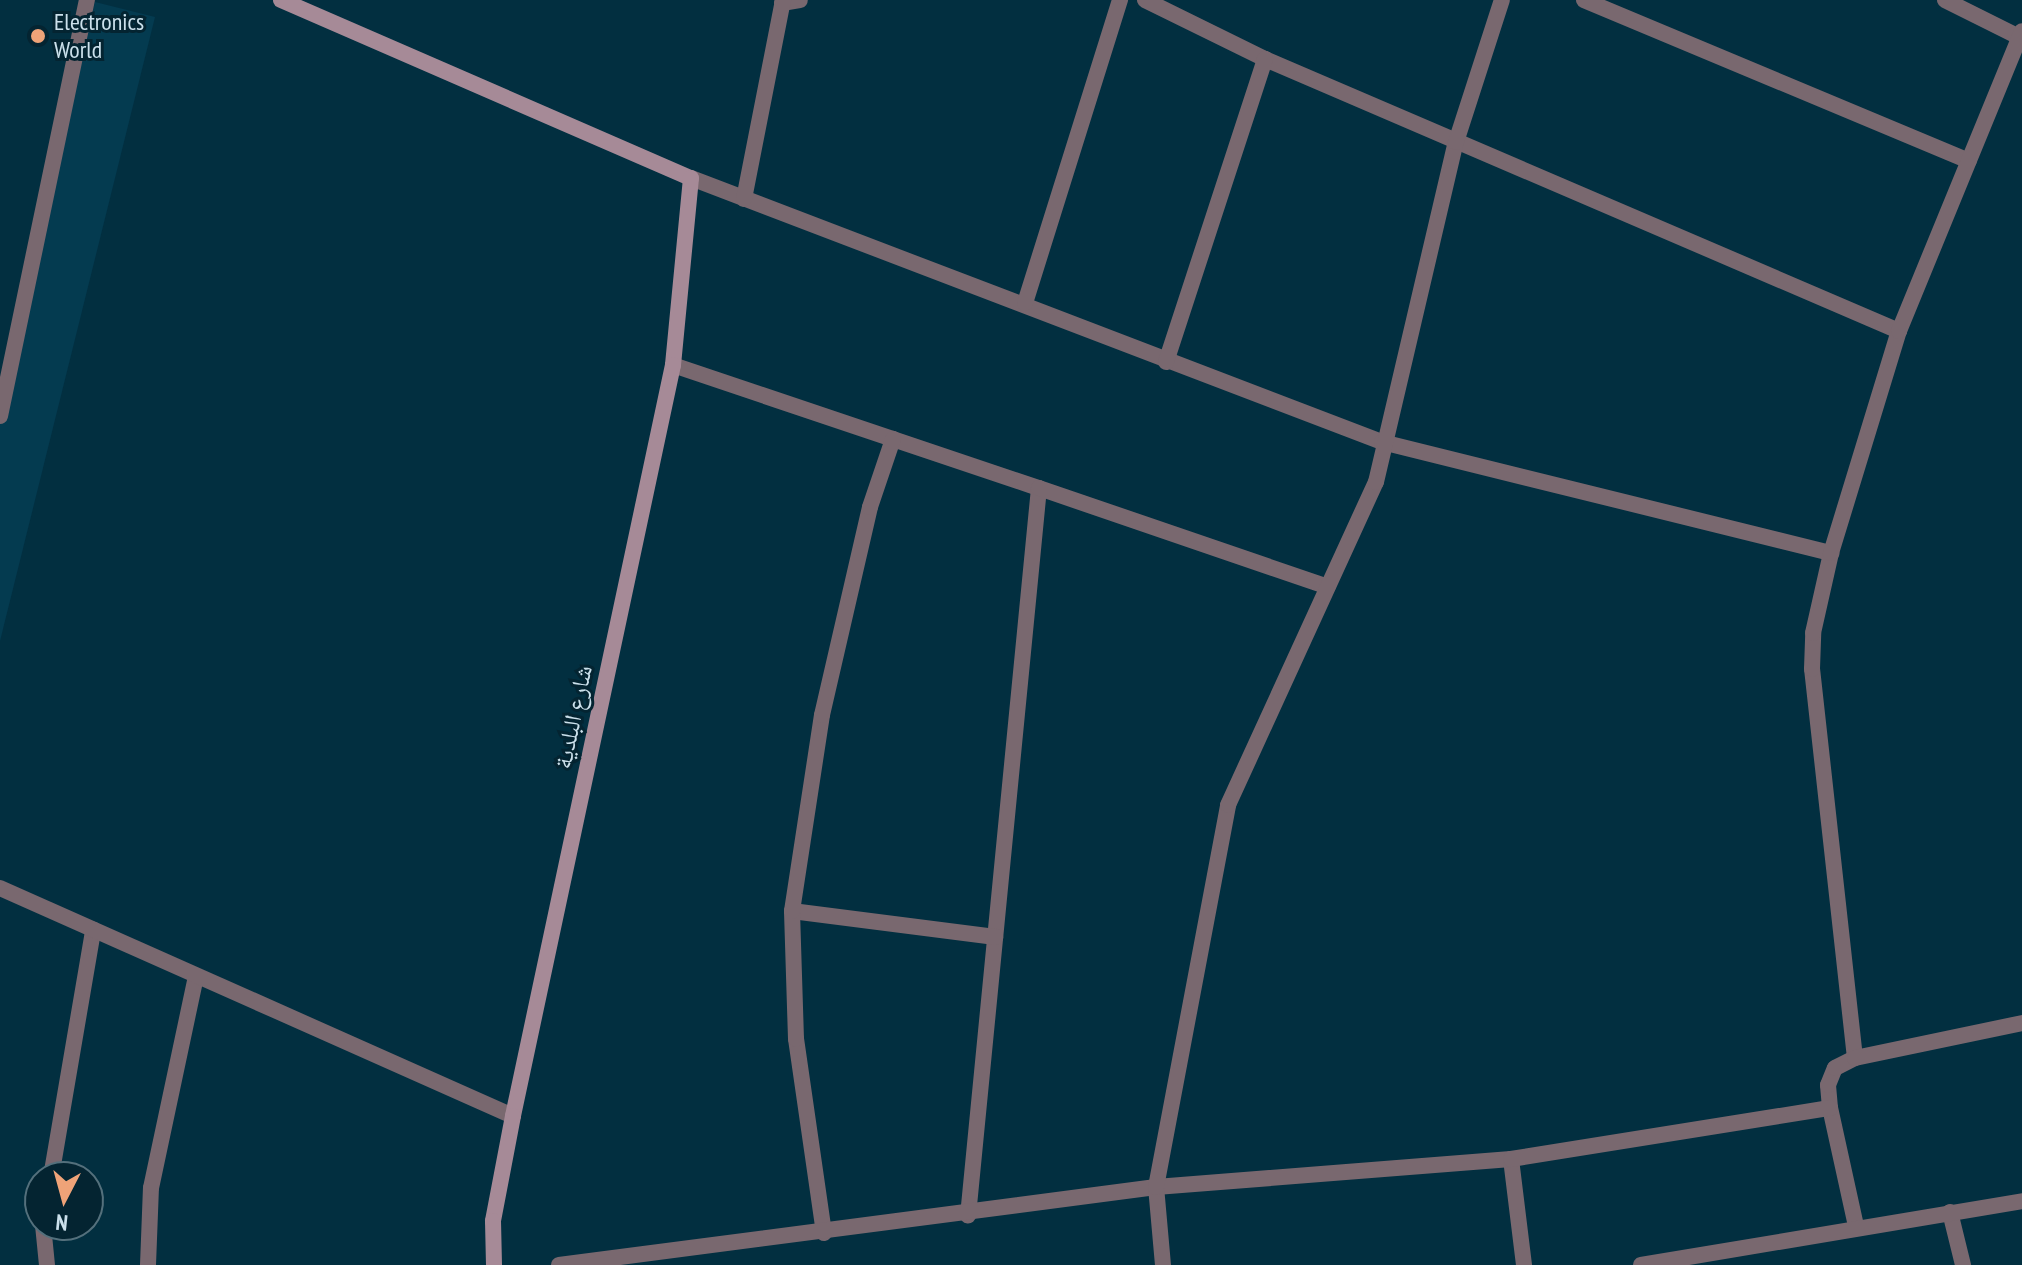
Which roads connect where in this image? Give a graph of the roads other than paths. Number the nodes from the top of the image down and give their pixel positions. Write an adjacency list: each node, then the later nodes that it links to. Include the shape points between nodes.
1 (87, 0): 20 (street)
2 (281, 0): 14 (main road)
3 (800, 0): 9 (street)
4 (1120, 0): 16 (street)
5 (1145, 0): 11 (street)
6 (1502, 0): 12 (street)
7 (1584, 0): 13 (street)
8 (1945, 0): 10 (street)
9 (782, 2): 15 (street)
10 (2021, 34): 13 (street)
11 (1265, 59): 12 (street); 18 (street)
12 (1456, 142): 17 (street); 22 (street)
13 (1969, 161): 17 (street)
14 (691, 178): 15 (street); 19 (main road, شارع البلدية)
15 (744, 199): 16 (street)
16 (1025, 303): 18 (street)
17 (1899, 331): 24 (street)
18 (1166, 362): 22 (street)
19 (673, 365): 21 (street); 34 (main road, شارع البلدية)
20 (0, 416)
21 (893, 439): 23 (street); 27 (street, via 870,507 822,715)
22 (1382, 442): 24 (street); 25 (street, via 1376,482)
23 (1039, 488): 25 (street); 29 (street)
24 (1831, 553): 32 (street, via 1813,633 1812,669)
25 (1328, 587): 37 (street, via 1228,805)
26 (0, 888): 28 (street)
27 (792, 911): 29 (street); 42 (street, via 796,1039)
28 (93, 930): 30 (street); 36 (street)
29 (995, 937): 40 (street)
30 (196, 976): 34 (street); 45 (street, via 151,1188)
31 (2022, 1023): 32 (street)
32 (1855, 1058): 33 (street, via 1835,1068 1828,1085)
33 (1830, 1108): 35 (street); 41 (street)
34 (513, 1116): 46 (main road, شارع البلدية, via 493,1221)
35 (1511, 1159): 37 (street); 49 (street)
36 (54, 1161)
37 (1156, 1187): 40 (street); 48 (street)
38 (2022, 1201): 39 (street)
39 (1950, 1212): 41 (street); 51 (street)
40 (968, 1216): 42 (street)
41 (1856, 1226): 50 (street)
42 (824, 1233): 47 (street)
43 (45, 1241): 44 (street)
44 (47, 1265)
45 (148, 1265)
46 (494, 1265)
47 (559, 1265)
48 (1163, 1265)
49 (1524, 1265)
50 (1641, 1265)
51 (1963, 1265)

